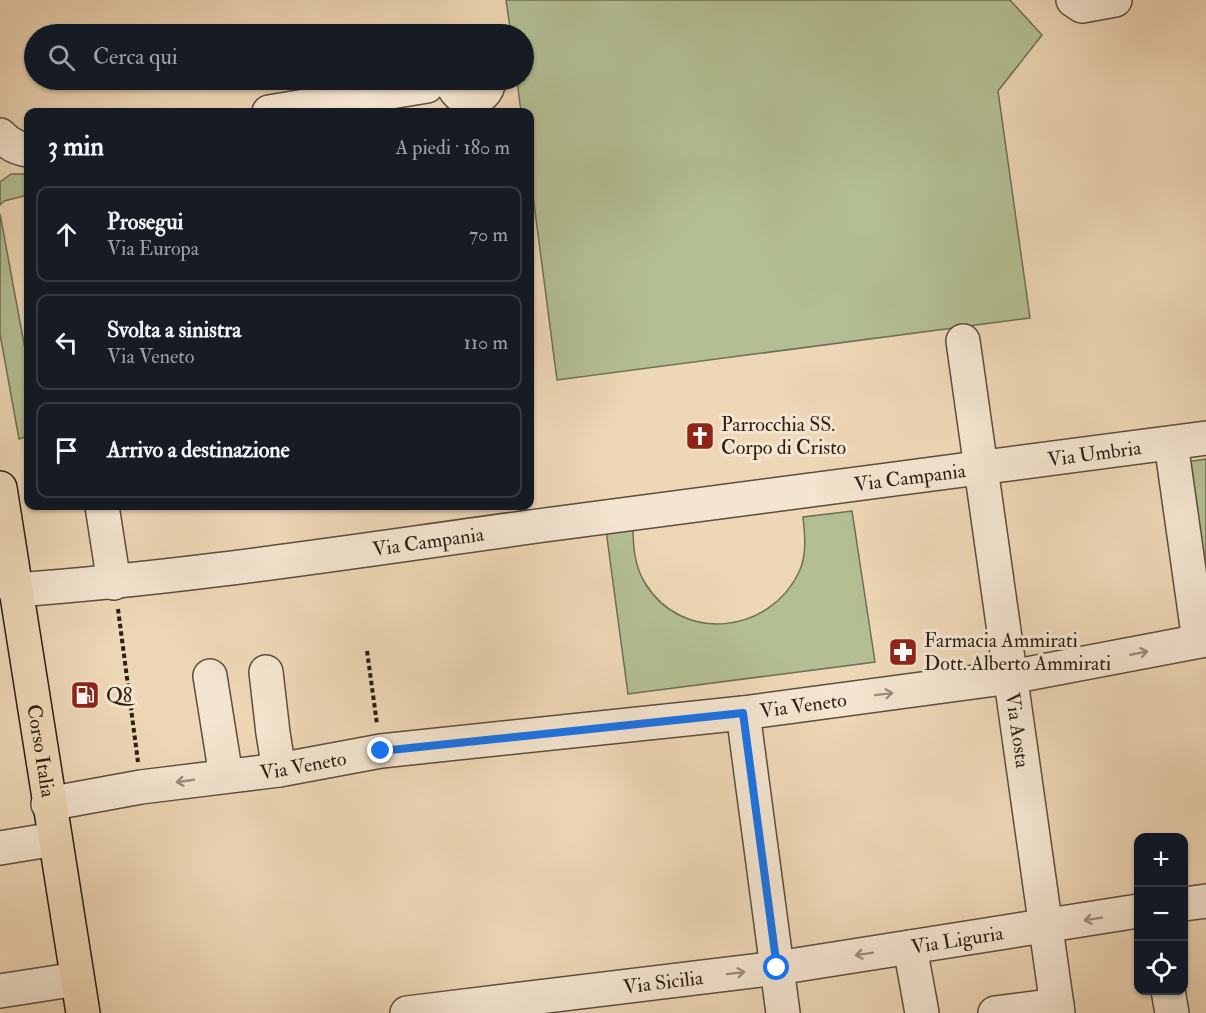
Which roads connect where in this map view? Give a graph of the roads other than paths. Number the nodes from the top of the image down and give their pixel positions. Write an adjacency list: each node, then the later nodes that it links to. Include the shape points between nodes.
1 (1073, 0): 2 (street, via 1083,6)
2 (1115, 0)
3 (406, 90): 6 (street)
4 (454, 90): 5 (street, via 467,98 479,97)
5 (485, 90)
6 (294, 108)
7 (0, 135): 8 (street)
8 (24, 149)
9 (24, 152): 10 (street)
10 (0, 158)
11 (963, 341): 14 (street, Via Aosta)
12 (1206, 438): 13 (street, Via Umbria)
13 (1172, 442): 14 (street, Via Umbria); 19 (street)
14 (981, 470): 17 (street, Via Campania); 22 (street, Via Aosta)
15 (1, 496): 18 (main road, Corso Italia)
16 (103, 510): 17 (street)
17 (114, 583): 18 (street, Via Campania)
18 (15, 590): 26 (main road, Corso Italia)
19 (1203, 641): 22 (street, Via Veneto, one-way to 19)
20 (266, 672): 24 (street)
21 (210, 676): 25 (street)
22 (1011, 677): 23 (street, Via Veneto, one-way to 22); 32 (street, Via Aosta)
23 (743, 713): 24 (street, Via Veneto, via 381,751); 34 (street)
24 (279, 770): 25 (street, Via Veneto)
25 (226, 776): 26 (street, Via Veneto, one-way to 26)
26 (48, 804): 27 (main road, Corso Italia)
27 (55, 838): 28 (street); 35 (main road, Corso Italia)
28 (0, 848)
29 (1206, 901): 30 (street)
30 (1188, 903)
31 (1134, 912): 32 (street, Via Liguria, one-way to 32)
32 (1047, 926): 33 (street, Via Liguria); 39 (street, Via Aosta)
33 (910, 947): 34 (street, Via Liguria, one-way to 34); 43 (street)
34 (777, 968): 38 (street, Via Sicilia, one-way to 34); 42 (street)
35 (77, 979): 36 (street); 40 (main road, Corso Italia)
36 (0, 991)
37 (1169, 995): 45 (street)
38 (563, 1004): 41 (street, Via Sicilia)
39 (1057, 1009): 44 (street)
40 (83, 1013)
41 (407, 1013)
42 (783, 1013)
43 (922, 1013)
44 (995, 1013)
45 (1172, 1013)

